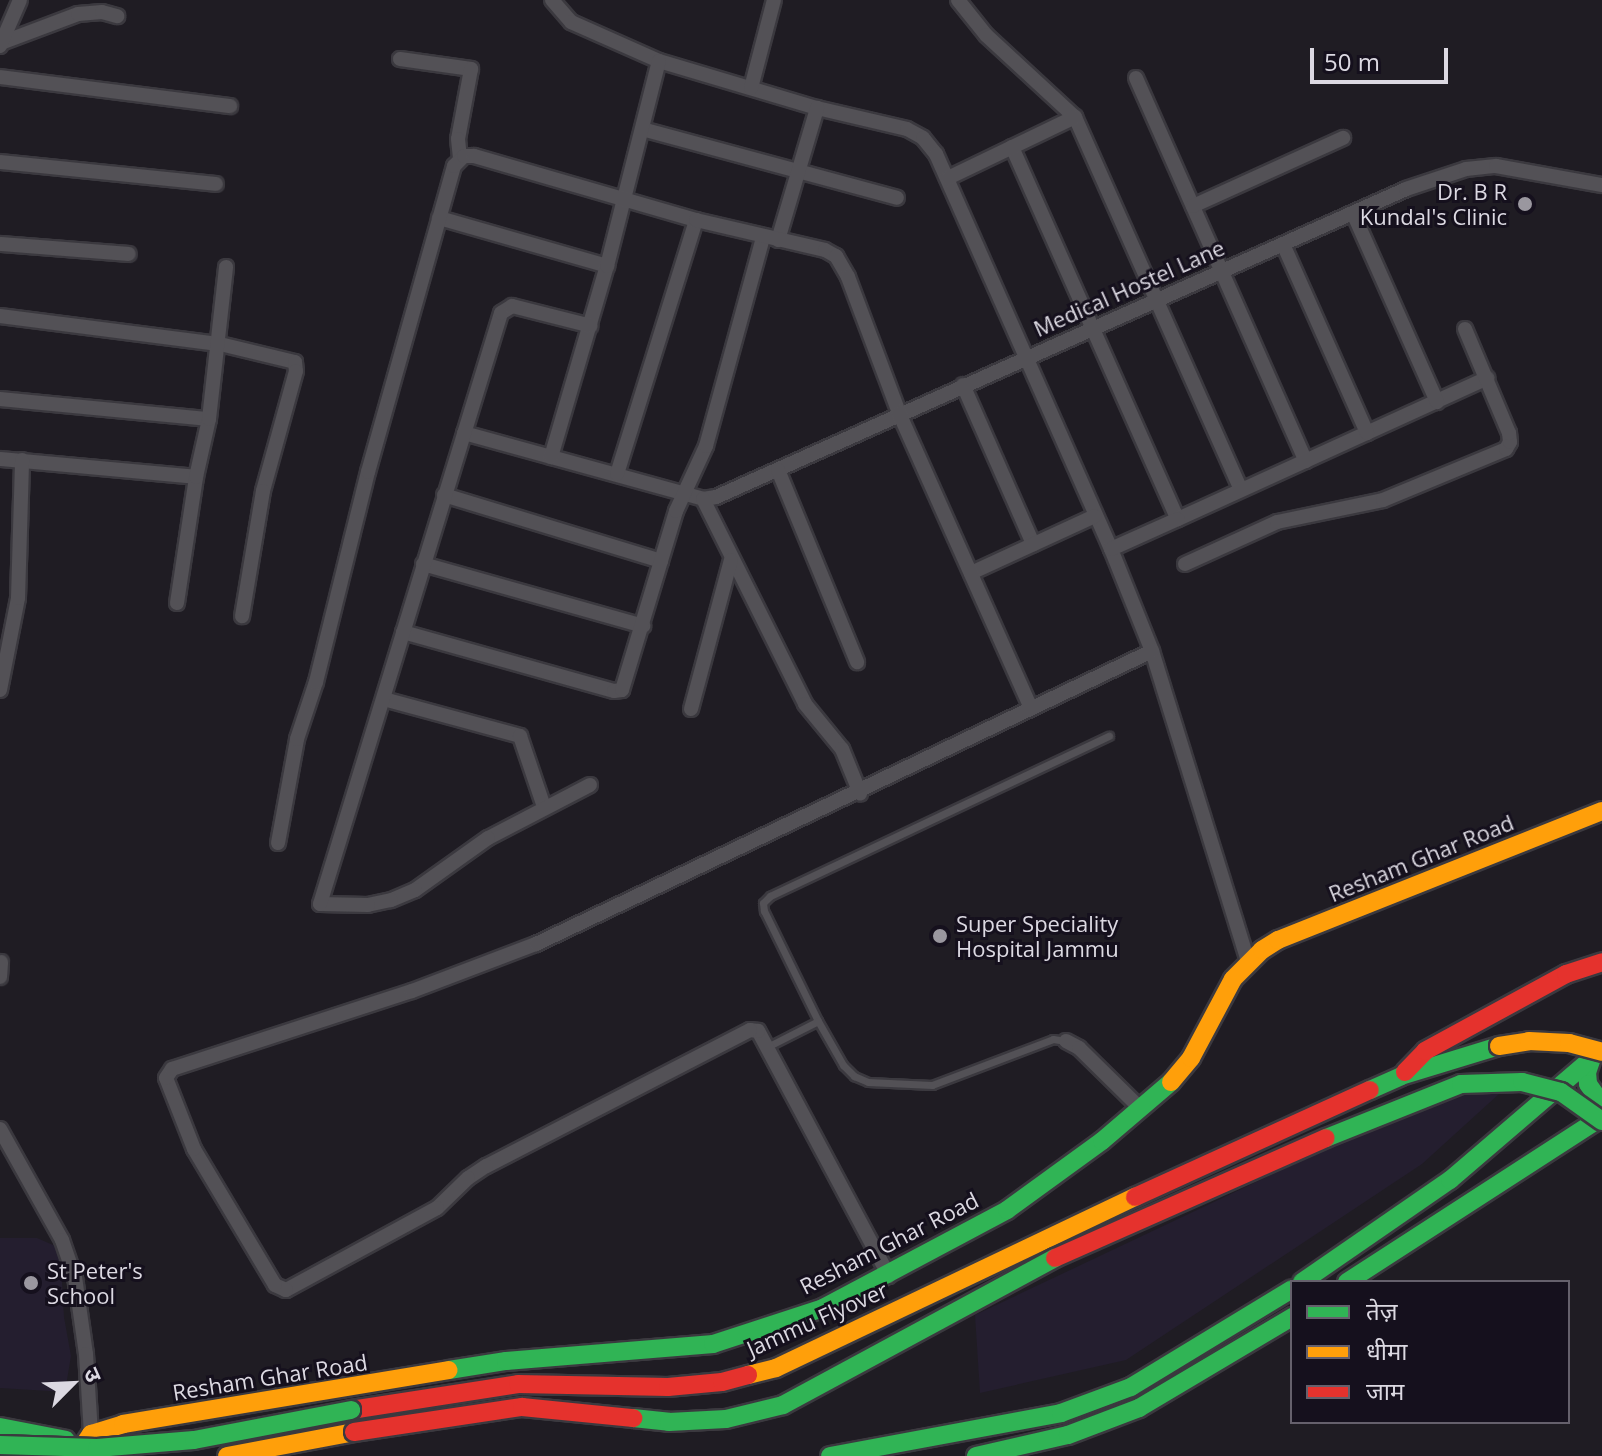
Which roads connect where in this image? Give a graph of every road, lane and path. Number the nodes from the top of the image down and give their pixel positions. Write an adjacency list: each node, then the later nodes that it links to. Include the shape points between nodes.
1 (20, 0): 6 (street)
2 (552, 0): 8 (street, via 571,22)
3 (774, 0): 11 (street)
4 (958, 0): 14 (street, via 986,35)
5 (117, 16): 6 (street, via 88,12)
6 (1, 45)
7 (400, 59): 18 (street, via 471,69 458,139)
8 (659, 61): 11 (street); 15 (street)
9 (0, 77): 12 (street)
10 (1136, 78): 26 (street)
11 (751, 88): 13 (street)
12 (230, 106)
13 (817, 108): 20 (street); 21 (street, via 907,129 923,138)
14 (1075, 117): 17 (street); 37 (street)
15 (642, 129): 20 (street); 25 (street)
16 (1343, 138): 26 (street)
17 (1012, 147): 21 (street); 40 (street)
18 (460, 158): 25 (street, via 474,156); 28 (street)
19 (0, 162): 22 (street)
20 (801, 170): 24 (street); 30 (street)
21 (948, 178): 43 (street)
22 (216, 184)
23 (1602, 185): 27 (street, Medical Hostel Lane, via 1530,170 1466,169)
24 (897, 198)
25 (624, 200): 29 (street); 34 (street)
26 (1193, 206): 36 (street)
27 (1353, 213): 32 (street, Medical Hostel Lane); 47 (street)
28 (439, 218): 34 (street); 87 (street, via 297,739)
29 (696, 220): 30 (street); 57 (street)
30 (771, 239): 48 (street, via 825,250 843,265); 60 (street, via 706,446)
31 (0, 244): 33 (street)
32 (1283, 244): 36 (street, Medical Hostel Lane); 51 (street)
33 (129, 254)
34 (607, 266): 39 (street)
35 (226, 267): 42 (street)
36 (1222, 271): 37 (street, Medical Hostel Lane); 55 (street)
37 (1156, 299): 40 (street, Medical Hostel Lane); 59 (street)
38 (0, 316): 42 (street)
39 (591, 326): 50 (street, via 505,307); 52 (street)
40 (1093, 327): 43 (street, Medical Hostel Lane); 64 (street)
41 (1465, 329): 44 (street)
42 (220, 344): 49 (street); 73 (street, via 290,358 296,366 263,491)
43 (1024, 358): 45 (street, Medical Hostel Lane); 63 (street)
44 (1487, 378): 47 (street); 70 (street, via 1511,438 1506,449 1383,500 1277,522)
45 (963, 385): 48 (street, Medical Hostel Lane); 65 (street)
46 (0, 399): 49 (street)
47 (1437, 402): 51 (street)
48 (899, 413): 56 (street, Medical Hostel Lane); 71 (street)
49 (209, 419): 58 (street)
50 (464, 433): 52 (street); 61 (street)
51 (1367, 433): 55 (street)
52 (551, 457): 57 (street)
53 (0, 459): 54 (street)
54 (22, 460): 58 (street); 78 (street, via 18,598)
55 (1306, 461): 59 (street)
56 (778, 470): 62 (street, Medical Hostel Lane); 77 (street)
57 (617, 474): 60 (street)
58 (196, 477): 72 (street)
59 (1241, 490): 64 (street)
60 (685, 494): 62 (street); 68 (street)
61 (444, 495): 68 (street); 69 (street)
62 (703, 499): 67 (street)
63 (1095, 516): 65 (street); 66 (street)
64 (1178, 519): 66 (street)
65 (1033, 544): 71 (street)
66 (1111, 549): 76 (street)
67 (731, 560): 81 (street); 84 (street, via 805,704 842,749)
68 (661, 561): 74 (street)
69 (423, 564): 74 (street); 75 (street)
70 (1185, 564)
71 (971, 573): 80 (street)
72 (177, 603)
73 (242, 616)
74 (643, 626): 75 (street, via 626,685 614,691)
75 (403, 632): 79 (street)
76 (1152, 651): 80 (street); 89 (street)
77 (857, 662)
78 (0, 690)
79 (384, 699): 85 (street, via 520,736); 85 (street, via 322,905 368,905 415,890 488,838)
80 (1031, 708): 84 (street)
81 (691, 709)
82 (1109, 736): 92 (lane, via 770,896 764,911)
83 (590, 785): 85 (street)
84 (860, 793): 95 (street, via 536,944 412,991 172,1069 165,1084 194,1149 275,1285 286,1290 437,1208 486,1166 750,1030 758,1031)
85 (544, 807)
86 (1602, 811): 89 (main road, Resham Ghar Road, via 1278,940)
87 (278, 843)
88 (1, 962): 91 (street)
89 (1248, 962): 99 (main road, Resham Ghar Road, via 1221,999 1191,1058)
90 (1602, 962): 97 (main road, via 1566,974 1425,1051)
91 (0, 977)
92 (818, 1021): 93 (lane, via 843,1065 868,1082 932,1085 1053,1039); 95 (lane)
93 (1066, 1041): 99 (street)
94 (1602, 1045): 96 (main road)
95 (769, 1046): 102 (street)
96 (1596, 1056): 97 (main road, Jammu Flyover, bridge, via 1569,1043 1529,1041); 98 (main road, via 1588,1084); 103 (main road, via 1450,1180)
97 (1401, 1076): 109 (main road, Jammu Flyover, bridge, via 776,1368 668,1387 518,1384 194,1440 97,1448)
98 (1602, 1104)
99 (1141, 1109): 102 (main road, Resham Ghar Road, via 1007,1210)
100 (1602, 1119): 104 (main road); 112 (main road, bridge, via 1561,1092 1500,1080 1461,1084 1415,1099 1025,1271 783,1405 726,1419 669,1422 522,1407)
101 (0, 1129): 108 (street, via 72,1267 86,1354)
102 (889, 1276): 108 (main road, Resham Ghar Road, via 823,1308 713,1344 506,1361 123,1424)
103 (1305, 1280)
104 (1350, 1280)
105 (1290, 1290): 113 (main road, via 1131,1387 1061,1413)
106 (1290, 1318): 110 (main road, via 1139,1408)
107 (0, 1427): 108 (main road)
108 (87, 1444): 111 (main road)
109 (0, 1445)
110 (1003, 1454): 114 (main road)
111 (121, 1456)
112 (227, 1456)
113 (830, 1456)
114 (976, 1456)

